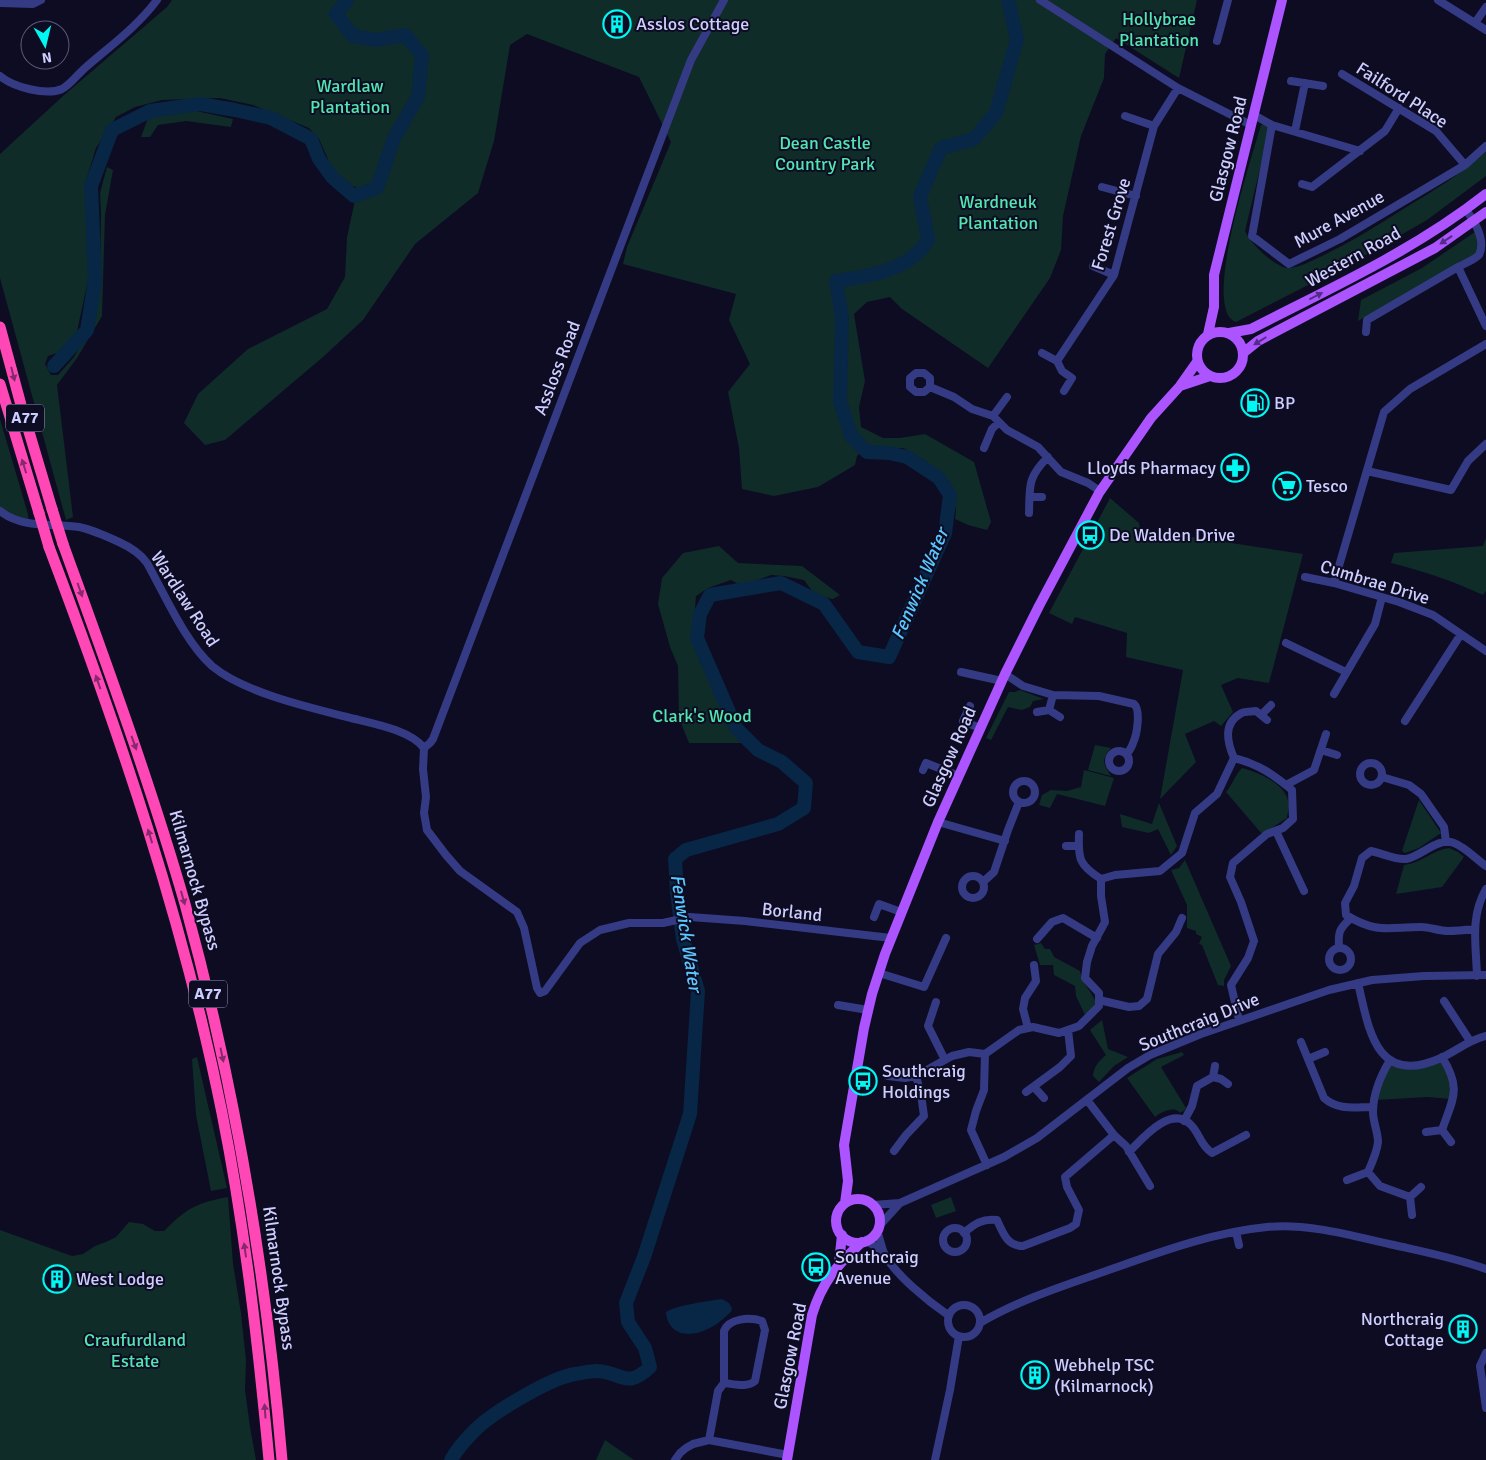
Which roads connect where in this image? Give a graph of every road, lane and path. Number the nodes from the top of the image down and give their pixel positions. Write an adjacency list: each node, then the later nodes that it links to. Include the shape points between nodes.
1 (41, 0): 8 (street, via 33,4)
2 (157, 0): 14 (street, via 132,27 62,88 44,92 23,88)
3 (724, 0): 85 (street, Assloss Road, via 691,60 433,739)
4 (1040, 0): 18 (street)
5 (1228, 0): 12 (street)
6 (1282, 0): 20 (main road, Glasgow Road)
7 (1438, 0): 10 (street)
8 (0, 3)
9 (1486, 6): 10 (street)
10 (1475, 23): 11 (street)
11 (1486, 30)
12 (1217, 41)
13 (1342, 74): 19 (street, Failford Place)
14 (0, 76)
15 (1291, 81): 16 (street)
16 (1305, 83): 17 (street); 25 (street)
17 (1323, 86)
18 (1178, 88): 23 (street); 24 (street, Forest Grove)
19 (1399, 108): 27 (street, via 1385,131); 28 (street, Failford Place, via 1436,131)
20 (1254, 115): 22 (street); 23 (main road, Glasgow Road)
21 (1125, 116): 24 (street)
22 (1272, 124): 25 (street); 28 (street, Mure Avenue, via 1252,236 1289,264 1340,239)
23 (1251, 125): 39 (main road, Glasgow Road, via 1214,275)
24 (1154, 126): 32 (street, Forest Grove)
25 (1295, 131): 27 (street)
26 (1486, 146): 28 (street, Mure Avenue)
27 (1360, 151): 29 (street, via 1312,187)
28 (1465, 164)
29 (1302, 184)
30 (1102, 187): 32 (street)
31 (1486, 194): 33 (main road, Western Road)
32 (1136, 196): 38 (street, Forest Grove)
33 (1466, 210): 35 (street); 42 (main road, Western Road, one-way to 33, via 1251,330 1432,232)
34 (1486, 212): 35 (main road, Western Road)
35 (1474, 221): 37 (street, via 1482,230 1486,242 1484,250); 47 (main road, Western Road, one-way to 47, via 1435,248 1258,341)
36 (1093, 266): 38 (street)
37 (1458, 267): 40 (street); 43 (street, via 1367,320)
38 (1114, 275): 48 (street, Forest Grove)
39 (1214, 307): 42 (main road, Glasgow Road); 44 (main road, Glasgow Road)
40 (1486, 326)
41 (0, 327): 187 (highway, Kilmarnock Bypass / A77, one-way to 187, bridge, via 63,544 155,804 205,981 252,1207)
42 (1225, 332): 44 (main road); 47 (main road, via 1237,340)
43 (1366, 332)
44 (1208, 334): 49 (main road, via 1199,343)
45 (1486, 344): 60 (street, via 1410,389 1384,412)
46 (1042, 353): 48 (street)
47 (1243, 353): 50 (main road, via 1241,363 1231,375 1224,378)
48 (1057, 361): 54 (street, via 1062,372 1072,378)
49 (1197, 362): 50 (main road); 52 (main road, Glasgow Road)
50 (1210, 376): 52 (main road, Glasgow Road)
51 (0, 384): 186 (highway, Kilmarnock Bypass / A77, one-way to 51, bridge, via 260,1357 240,1212 222,1114 187,962 139,798 50,547)
52 (1180, 386): 61 (main road, Glasgow Road, via 1151,418)
53 (930, 387): 56 (street)
54 (1064, 391)
55 (1008, 397): 56 (street)
56 (996, 419): 58 (street); 59 (street)
57 (1486, 444): 60 (street, via 1468,461 1451,490)
58 (984, 448)
59 (1048, 457): 61 (street, via 1061,472); 63 (street, via 1034,472)
60 (1367, 471): 67 (street)
61 (1100, 491): 74 (main road, Glasgow Road)
62 (1042, 496): 63 (street)
63 (1030, 497): 65 (street)
64 (0, 511): 85 (street, Wardlaw Road, via 24,523 98,532 135,551 147,563 197,649 229,678 288,701 388,728 410,737)
65 (1029, 513)
66 (1305, 577): 67 (street, Cumbrae Drive)
67 (1334, 583): 68 (street, Cumbrae Drive)
68 (1382, 597): 69 (street, Cumbrae Drive, via 1433,615); 73 (street, via 1375,624)
69 (1461, 634): 71 (street, Cumbrae Drive); 82 (street)
70 (1286, 644): 73 (street)
71 (1486, 651)
72 (961, 672): 74 (street)
73 (1346, 672): 75 (street)
74 (1003, 678): 76 (street); 83 (main road, Glasgow Road)
75 (1334, 694)
76 (1053, 695): 79 (street); 87 (street, via 1099,696 1134,704 1138,712 1134,742)
77 (1271, 705): 89 (street, via 1264,717 1256,711 1241,713 1229,724 1227,739)
78 (970, 706): 83 (street, via 963,721)
79 (1049, 710): 80 (street); 81 (street)
80 (1037, 712)
81 (1060, 717)
82 (1405, 721)
83 (980, 728): 91 (main road, Glasgow Road)
84 (1326, 734): 86 (street)
85 (424, 748): 112 (street, Borland, via 427,830 454,865 520,916 540,993 580,943 600,930 629,923 664,924 690,918 745,921)
86 (1321, 750): 88 (street); 93 (street, via 1314,770)
87 (1127, 754)
88 (1337, 755)
89 (1234, 758): 93 (street, via 1271,772); 103 (street, via 1217,794 1195,812 1182,852 1160,871)
90 (923, 770): 91 (street, via 926,763)
91 (958, 776): 95 (main road, Glasgow Road)
92 (1382, 777): 99 (street, via 1409,785 1421,794 1444,827)
93 (1286, 785): 96 (street, via 1292,790 1293,819)
94 (1019, 802): 98 (street)
95 (938, 822): 98 (street); 107 (main road, Glasgow Road)
96 (1276, 831): 106 (street); 127 (street, via 1266,834 1233,863 1230,877 1254,941 1248,958 1231,985)
97 (1079, 834): 101 (street)
98 (1004, 840): 104 (street, via 994,872)
99 (1446, 842): 102 (street, via 1455,843); 110 (street, via 1403,859 1371,851 1362,858 1346,903 1346,915)
100 (1066, 846): 101 (street)
101 (1079, 846): 103 (street, via 1085,867)
102 (1486, 866)
103 (1101, 879): 114 (street, via 1105,922)
104 (983, 882)
105 (1486, 889): 111 (street, via 1475,916)
106 (1304, 892)
107 (901, 912): 108 (street, via 879,904); 112 (main road, Glasgow Road)
108 (874, 917)
109 (1182, 918): 122 (street, via 1176,932 1158,954 1147,998 1139,1006)
110 (1351, 918): 111 (street, via 1371,927 1390,929); 116 (street, via 1338,935)
111 (1475, 929): 120 (street)
112 (891, 938): 118 (main road, Glasgow Road)
113 (946, 938): 118 (street, via 924,987)
114 (1096, 938): 115 (street, via 1063,918 1052,922); 122 (street, via 1085,978 1099,993)
115 (1037, 939)
116 (1339, 948)
117 (1034, 965): 128 (street, via 1036,981 1025,998 1023,1009)
118 (879, 973): 126 (main road, Glasgow Road)
119 (1486, 975): 120 (street, Southcraig Drive)
120 (1477, 976): 121 (street, Southcraig Drive, via 1386,978)
121 (1358, 983): 127 (street, Southcraig Drive); 138 (street, via 1370,1034)
122 (1099, 1000): 129 (street, via 1099,1006 1079,1026)
123 (1444, 1001): 132 (street)
124 (936, 1002): 137 (street, via 928,1026)
125 (838, 1005): 126 (street)
126 (868, 1010): 160 (main road, Glasgow Road, via 844,1145)
127 (1239, 1020): 147 (street, Southcraig Drive, via 1150,1054)
128 (1028, 1028): 129 (street, via 1033,1026 1059,1033); 134 (street, via 1019,1030)
129 (1068, 1030): 144 (street, via 1070,1056 1060,1068)
130 (1486, 1036): 132 (street)
131 (1301, 1042): 136 (street)
132 (1470, 1042): 135 (street)
133 (1325, 1052): 136 (street)
134 (986, 1054): 137 (street, via 969,1052); 157 (street, via 984,1090 971,1130)
135 (1442, 1057): 138 (street, via 1418,1065 1402,1065); 150 (street, via 1455,1087)
136 (1308, 1059): 148 (street, via 1324,1098 1331,1104 1339,1108)
137 (945, 1060): 141 (street)
138 (1390, 1060): 148 (street)
139 (1215, 1066): 142 (street)
140 (888, 1076): 141 (street)
141 (916, 1076): 155 (street, via 924,1116)
142 (1213, 1077): 143 (street); 149 (street, via 1197,1086)
143 (1228, 1084)
144 (1034, 1087): 145 (street); 146 (street)
145 (1026, 1092)
146 (1044, 1098)
147 (1087, 1100): 152 (street); 157 (street, Southcraig Drive, via 1037,1138)
148 (1373, 1107): 158 (street, via 1378,1143)
149 (1184, 1121): 153 (street, via 1191,1125 1204,1148 1212,1153); 156 (street, via 1168,1120 1154,1127)
150 (1442, 1130): 151 (street); 154 (street)
151 (1426, 1132)
152 (1114, 1135): 156 (street); 171 (street, via 1065,1177 1079,1210 1076,1224 1070,1228 1023,1246 1007,1240 997,1220 988,1218)
153 (1246, 1135)
154 (1451, 1142)
155 (894, 1151)
156 (1129, 1152): 161 (street)
157 (987, 1165): 166 (street, Southcraig Drive)
158 (1368, 1172): 159 (street); 163 (street, via 1380,1186)
159 (1347, 1180)
160 (848, 1181): 164 (main road); 165 (main road, Glasgow Road)
161 (1150, 1186)
162 (1421, 1186): 163 (street)
163 (1410, 1197): 168 (street)
164 (862, 1199): 165 (main road); 167 (main road)
165 (845, 1203): 172 (main road, via 836,1218)
166 (900, 1203): 167 (street, Southcraig Drive); 169 (street, Southcraig Drive)
167 (873, 1205): 169 (main road, via 880,1216)
168 (1412, 1215)
169 (878, 1228): 173 (main road, via 871,1238); 175 (street)
170 (1236, 1232): 174 (street); 177 (street, via 1290,1227 1347,1234); 179 (street, via 1083,1278)
171 (964, 1233)
172 (842, 1235): 173 (main road, via 847,1240); 176 (main road, Glasgow Road)
173 (864, 1241): 175 (street); 176 (main road, Glasgow Road)
174 (1239, 1245)
175 (884, 1253): 178 (street, via 895,1269)
176 (839, 1263): 185 (main road, Glasgow Road, via 818,1295 812,1315)
177 (1486, 1269)
178 (948, 1315): 179 (street, via 957,1306 969,1305 976,1309); 180 (street, via 950,1330)
179 (980, 1323): 180 (street, via 970,1336)
180 (959, 1336): 189 (street)
181 (1486, 1353): 183 (street, via 1480,1366)
182 (724, 1382): 182 (street, via 726,1325 753,1319 762,1321 765,1330 755,1381 746,1385); 184 (street, via 718,1391)
183 (1486, 1408)
184 (709, 1440): 185 (street); 188 (street, via 686,1448)
185 (788, 1457)
186 (269, 1460)
187 (282, 1460)
188 (675, 1460)
189 (935, 1460)

